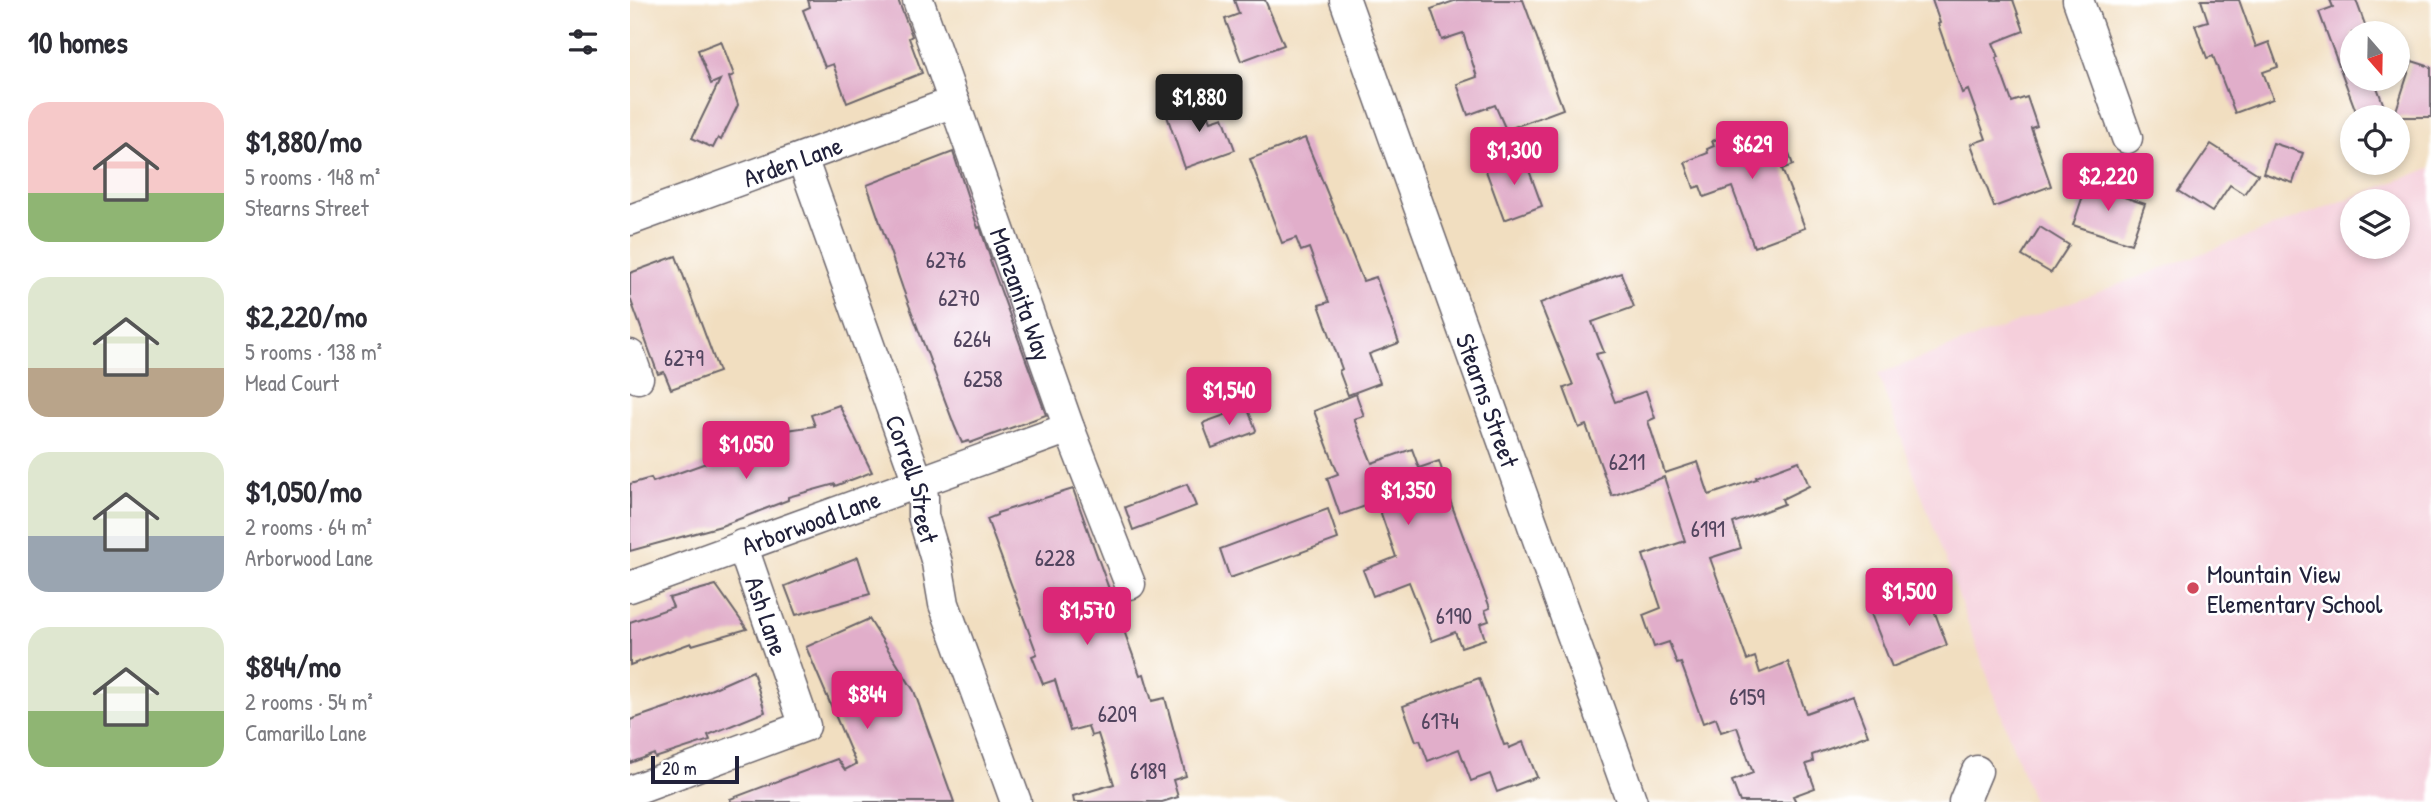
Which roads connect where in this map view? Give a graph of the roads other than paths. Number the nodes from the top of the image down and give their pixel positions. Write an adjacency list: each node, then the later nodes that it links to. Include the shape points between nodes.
1 (918, 0): 4 (street, Manzanita Way)
2 (1345, 0): 16 (street, Stearns Street)
3 (2078, 0): 5 (street)
4 (954, 102): 6 (street, Arden Lane); 8 (street, Manzanita Way)
5 (2127, 138)
6 (802, 158): 7 (street, Arden Lane); 9 (street, Correll Street)
7 (630, 220)
8 (1069, 428): 9 (street, Arborwood Lane); 11 (street, Manzanita Way)
9 (919, 481): 10 (street, Arborwood Lane); 15 (street, Correll Street, via 944,604)
10 (742, 545): 12 (street, Arborwood Lane); 14 (street, Ash Lane, via 805,726)
11 (1130, 584)
12 (630, 587)
13 (1977, 771): 17 (street)
14 (630, 791)
15 (1016, 802)
16 (1632, 802)
17 (1964, 802)

